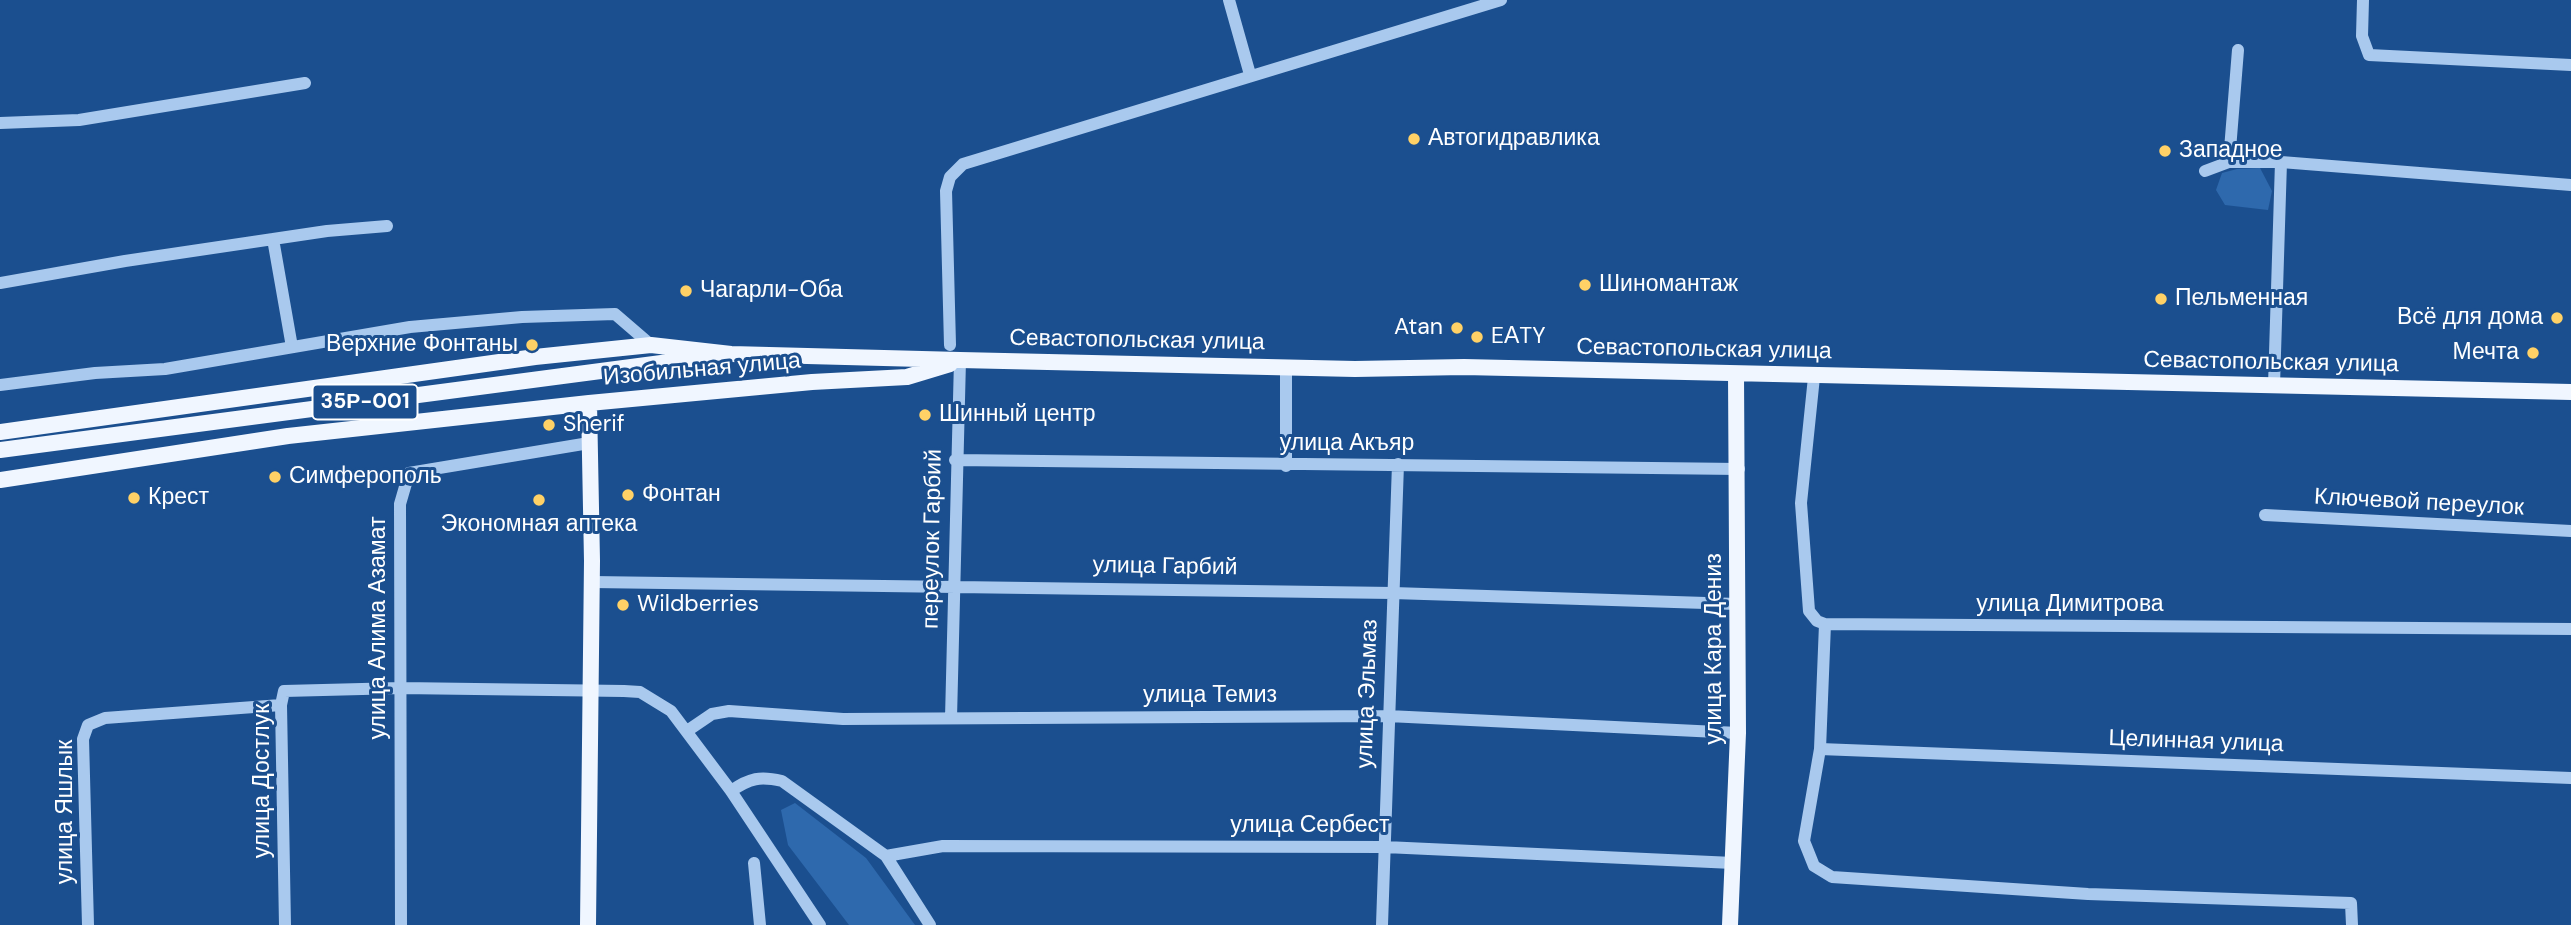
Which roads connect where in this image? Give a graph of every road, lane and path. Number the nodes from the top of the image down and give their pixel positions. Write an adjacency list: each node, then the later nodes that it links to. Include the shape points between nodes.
1 (1229, 0): 6 (street)
2 (1501, 0): 17 (street, via 962,164 950,177 946,191)
3 (2363, 0): 5 (street, via 2362,36 2369,55)
4 (2238, 50): 9 (street)
5 (2571, 65)
6 (1249, 71)
7 (305, 83): 8 (street, via 79,120)
8 (0, 123)
9 (2229, 162): 10 (street); 11 (street)
10 (2281, 162): 12 (street); 27 (street)
11 (2205, 171)
12 (2571, 185)
13 (387, 226): 14 (street)
14 (273, 239): 15 (street); 18 (street)
15 (0, 283)
16 (651, 345): 18 (street, via 622,317 608,314 461,322); 19 (main road, 35Р-001); 32 (main road, 35Р-001)
17 (950, 345)
18 (292, 347): 26 (street, via 166,369)
19 (731, 354): 20 (main road, Севастопольская улица); 34 (main road, 35Р-001)
20 (884, 356): 21 (main road, Севастопольская улица); 25 (main road)
21 (960, 360): 22 (main road, Севастопольская улица); 25 (main road, Изобильная улица, via 907,377); 35 (street, переулок Гарбий)
22 (1286, 367): 23 (main road, Севастопольская улица); 37 (street)
23 (1736, 373): 24 (main road, Севастопольская улица); 38 (main road, улица Кара Дениз)
24 (1814, 377): 27 (main road, Севастопольская улица); 46 (street, via 1801,503 1809,611)
25 (812, 382): 29 (main road, Изобильная улица)
26 (0, 385)
27 (2274, 386): 28 (main road, Севастопольская улица)
28 (2571, 392)
29 (637, 398): 30 (main road, Изобильная улица); 33 (main road, via 612,406 597,418)
30 (589, 403): 31 (main road); 33 (main road, Изобильная улица)
31 (550, 406): 33 (main road, via 578,416); 39 (main road, via 288,436)
32 (0, 432)
33 (589, 443): 42 (main road, Изобильная улица); 48 (street, улица Алима Азамат, via 410,473 400,504)
34 (0, 450)
35 (956, 460): 37 (street, улица Акъяр); 43 (street, переулок Гарбий)
36 (1398, 464): 37 (street, улица Акъяр); 38 (street, улица Акъяр); 44 (street, улица Эльмаз)
37 (1286, 466)
38 (1739, 469): 45 (main road, улица Кара Дениз)
39 (0, 480)
40 (2265, 515): 41 (street, Ключевой переулок)
41 (2571, 531)
42 (592, 582): 43 (street, улица Гарбий); 49 (main road, Изобильная улица)
43 (952, 584): 44 (street, улица Гарбий); 52 (street, переулок Гарбий)
44 (1393, 593): 45 (street, улица Гарбий); 51 (street, улица Эльмаз)
45 (1737, 604): 54 (main road, улица Кара Дениз)
46 (1825, 624): 47 (street, улица Димитрова); 55 (street)
47 (2571, 629)
48 (401, 688): 49 (street, улица Достлук); 50 (street, улица Достлук, via 284,691); 65 (street, улица Алима Азамат)
49 (590, 692): 53 (street, улица Достлук, via 640,692 671,711); 66 (main road, Изобильная улица)
50 (281, 705): 63 (street, улица Яшлык, via 105,718 89,724 83,739); 64 (street, улица Достлук)
51 (1388, 716): 52 (street, улица Темиз); 54 (street, улица Темиз); 58 (street, улица Эльмаз)
52 (951, 718): 53 (street, улица Темиз, via 843,719 729,711 712,714)
53 (687, 731): 57 (street, улица Достлук)
54 (1738, 733): 61 (main road, улица Кара Дениз)
55 (1820, 749): 56 (street, Целинная улица); 71 (street, via 1804,841 1814,866 1832,877 2088,894 2351,903)
56 (2571, 778)
57 (731, 791): 59 (street, via 762,776 782,782); 62 (street, улица Достлук)
58 (1385, 847): 59 (street, улица Сербест, via 943,846); 61 (street, улица Сербест); 69 (street, улица Эльмаз)
59 (886, 856): 68 (street)
60 (754, 863): 67 (street)
61 (1733, 863): 70 (main road, улица Кара Дениз)
62 (816, 924)
63 (88, 925)
64 (285, 925)
65 (401, 925)
66 (588, 925)
67 (760, 925)
68 (930, 925)
69 (1382, 925)
70 (1730, 925)
71 (2352, 925)

